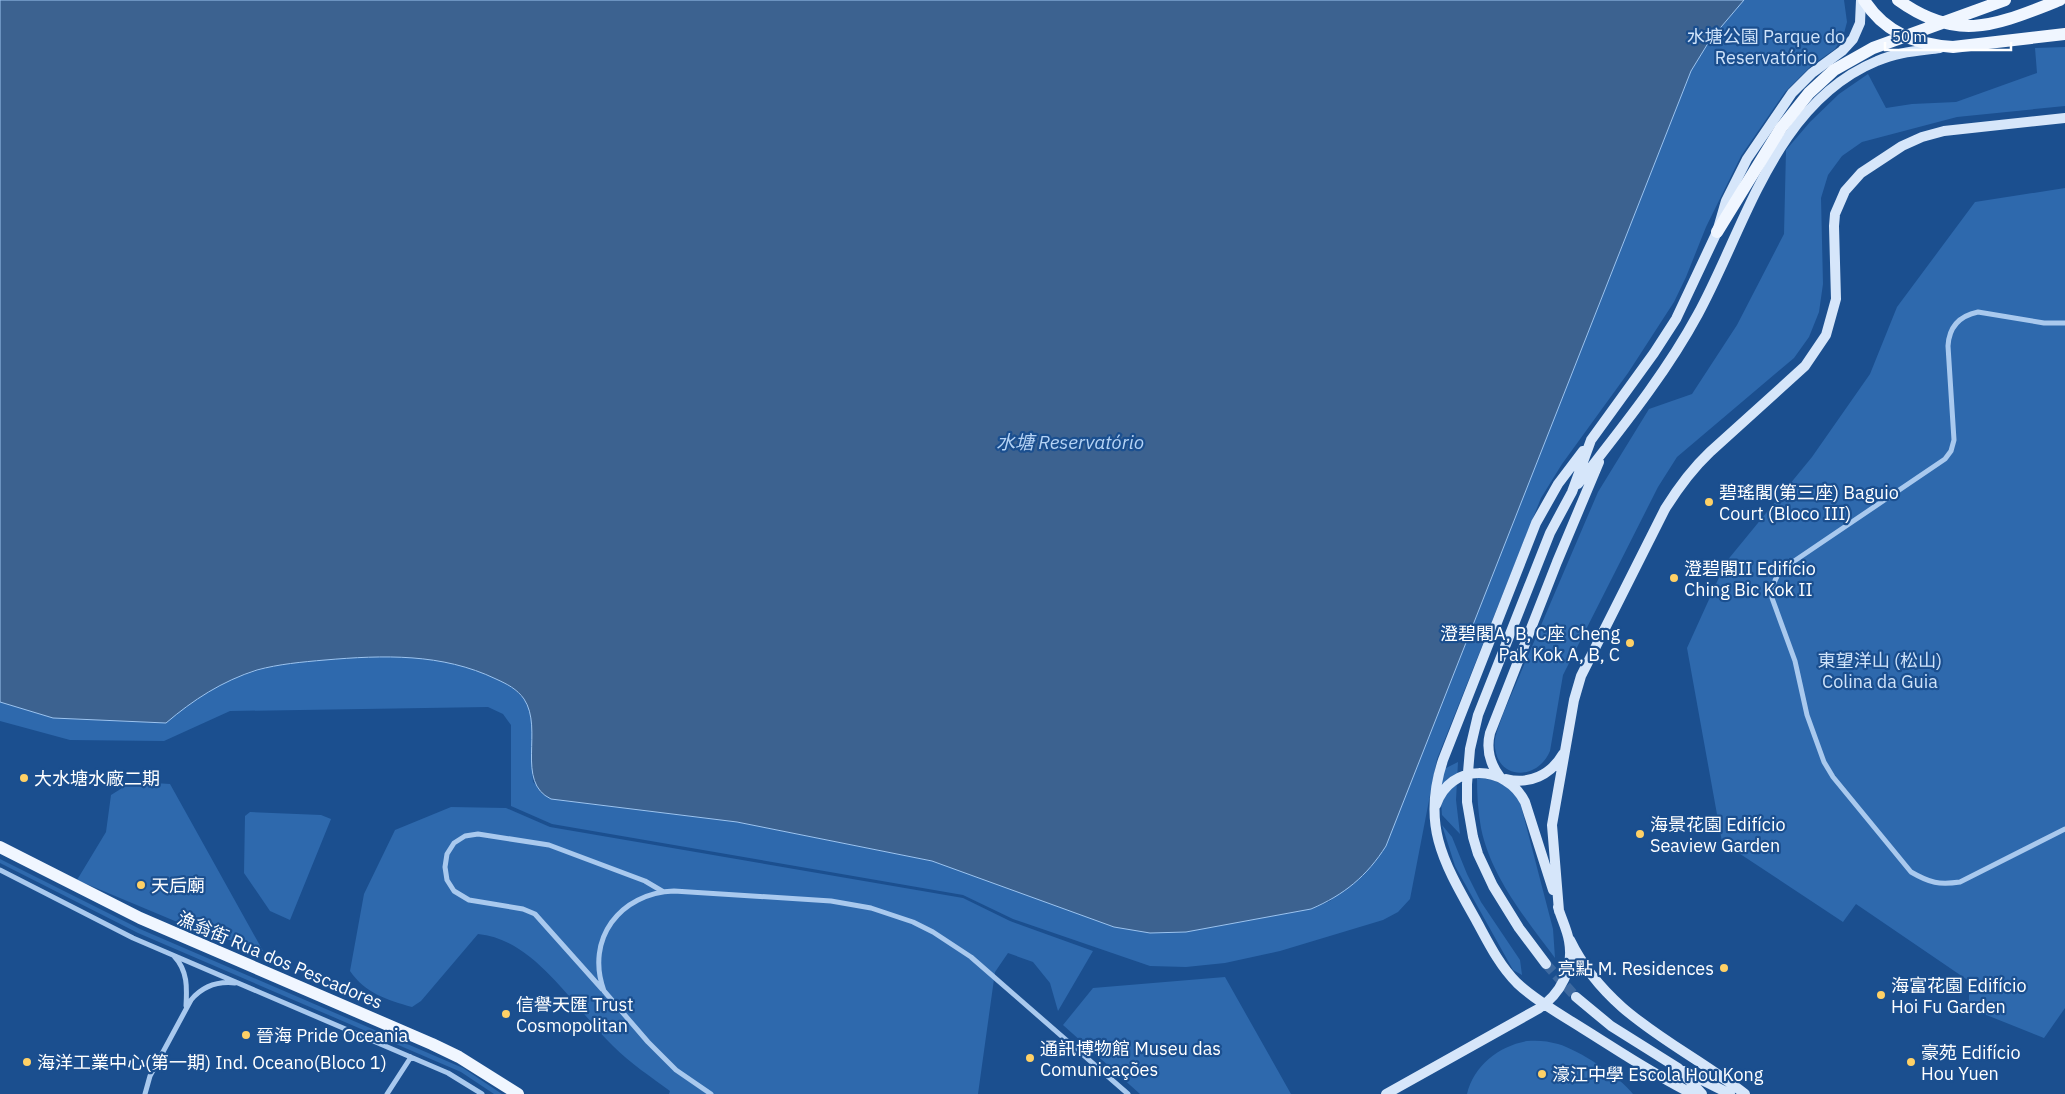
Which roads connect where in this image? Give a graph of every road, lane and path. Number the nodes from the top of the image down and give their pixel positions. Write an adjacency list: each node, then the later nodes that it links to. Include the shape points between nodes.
1 (1863, 0): 6 (main road, via 1878,17 1905,36 1937,46); 8 (main road, via 1860,23 1853,39 1792,93 1747,159 1726,201)
2 (1898, 0): 4 (main road, via 1929,18 1965,26 2003,22)
3 (2005, 0): 8 (main road, via 1873,48 1834,70 1795,109)
4 (2060, 0)
5 (2065, 34): 6 (main road)
6 (1953, 46): 11 (main road, via 1906,52 1878,60 1852,73 1809,110 1749,202 1698,314 1668,364)
7 (2065, 118): 13 (main road, via 1944,131 1922,137 1902,146 1852,181 1835,214 1836,298 1826,335 1806,366 1696,465 1664,509 1581,676)
8 (1717, 232): 10 (main road, via 1676,319)
9 (2065, 323): 16 (street, via 2044,323 1978,312 1960,319 1951,332 1948,346 1954,440 1951,451 1945,459 1781,570 1772,588 1772,598 1795,661 1807,715 1824,762 1912,872 1926,881 1960,882)
10 (1591, 440): 12 (main road); 15 (main road, via 1558,484 1536,523 1443,760 1436,782)
11 (1604, 450): 12 (main road); 14 (main road, via 1490,733 1489,756)
12 (1572, 492): 23 (main road, via 1550,533 1478,715 1468,767 1467,802 1478,854 1493,886)
13 (1566, 744): 14 (main road, via 1558,762 1546,774 1526,781); 20 (main road, via 1552,833)
14 (1502, 777): 15 (main road, via 1482,773 1460,778 1443,792); 20 (main road, via 1524,798)
15 (1434, 816): 27 (main road, via 1444,861 1496,956 1514,979)
16 (2065, 829)
17 (0, 848): 34 (main road, 漁翁街 Rua dos Pescadores, via 140,918 432,1044)
18 (0, 870): 22 (street, 漁翁街 Rua dos Pescadores)
19 (662, 891): 25 (street, via 629,905 609,927 599,956); 25 (street, via 645,881 548,845 476,834 461,838 450,849 445,872 454,891 469,900 535,914); 36 (street, via 831,901 871,908 913,922 971,957)
20 (1559, 911): 21 (main road)
21 (1566, 930): 27 (main road, via 1570,951 1568,967 1560,986); 41 (main road, via 1590,974 1614,1001 1642,1025 1718,1072)
22 (167, 952): 24 (street, 漁翁街 Rua dos Pescadores); 28 (street, via 178,961 186,975)
23 (1546, 964)
24 (245, 986): 28 (street, via 229,982 214,985 199,992); 29 (street, 漁翁街 Rua dos Pescadores)
25 (604, 991): 35 (street, via 676,1070)
26 (1576, 997): 30 (main road, via 1611,1026)
27 (1545, 1004): 37 (main road); 38 (main road)
28 (186, 1007): 31 (street, via 150,1076)
29 (411, 1057): 32 (street); 33 (street, 漁翁街 Rua dos Pescadores, via 448,1073)
30 (1678, 1068): 39 (main road); 40 (main road)
31 (145, 1094)
32 (387, 1094)
33 (482, 1094)
34 (518, 1094)
35 (711, 1094)
36 (1128, 1094)
37 (1386, 1094)
38 (1693, 1094)
39 (1702, 1094)
40 (1730, 1094)
41 (1745, 1094)

